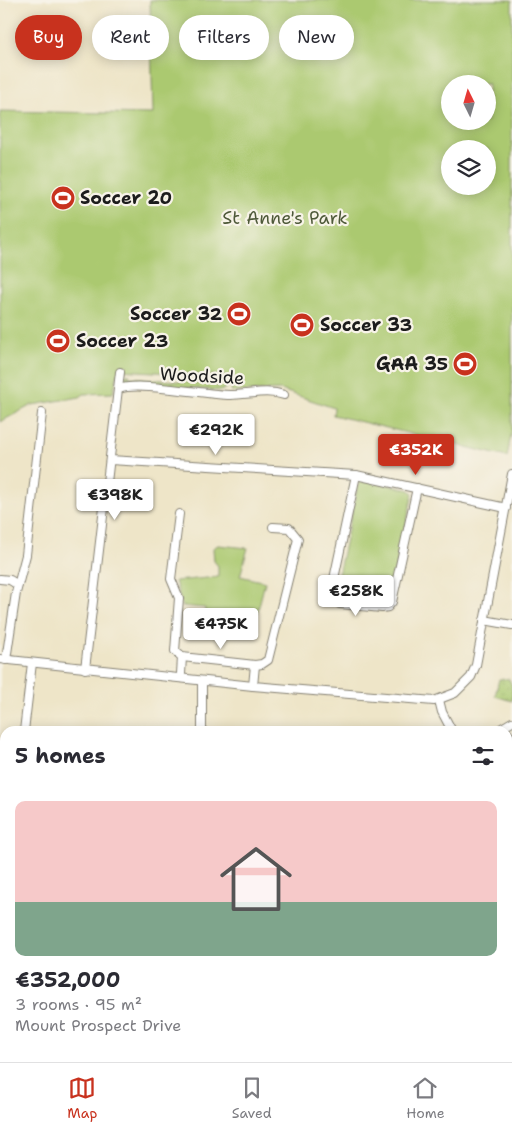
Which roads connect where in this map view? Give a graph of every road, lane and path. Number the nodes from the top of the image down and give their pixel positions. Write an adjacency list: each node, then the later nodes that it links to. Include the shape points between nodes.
1 (120, 372): 2 (street)
2 (119, 389): 3 (street, Woodside, via 138,387); 5 (street)
3 (284, 395)
4 (42, 412): 13 (street, via 26,555)
5 (110, 460): 7 (street); 20 (street)
6 (512, 474): 9 (street)
7 (356, 476): 8 (street); 8 (street, via 331,593 340,604 382,608 392,602)
8 (417, 488): 9 (street)
9 (506, 508): 14 (street)
10 (179, 514): 16 (street, via 171,579 179,598 175,651)
11 (273, 527): 19 (street, via 289,528 298,538 268,660)
12 (0, 579): 13 (street)
13 (18, 585): 17 (street)
14 (484, 620): 15 (street); 24 (street, via 472,677 454,693)
15 (512, 625)
16 (182, 656): 19 (street); 21 (street)
17 (3, 660): 18 (street)
18 (32, 663): 20 (street); 25 (street)
19 (255, 665): 23 (street)
20 (85, 669): 22 (street)
21 (181, 674)
22 (202, 681): 23 (street); 26 (street)
23 (253, 686): 24 (street, via 399,700)
24 (439, 700): 27 (street)
25 (25, 726)
26 (202, 726)
27 (449, 726)

